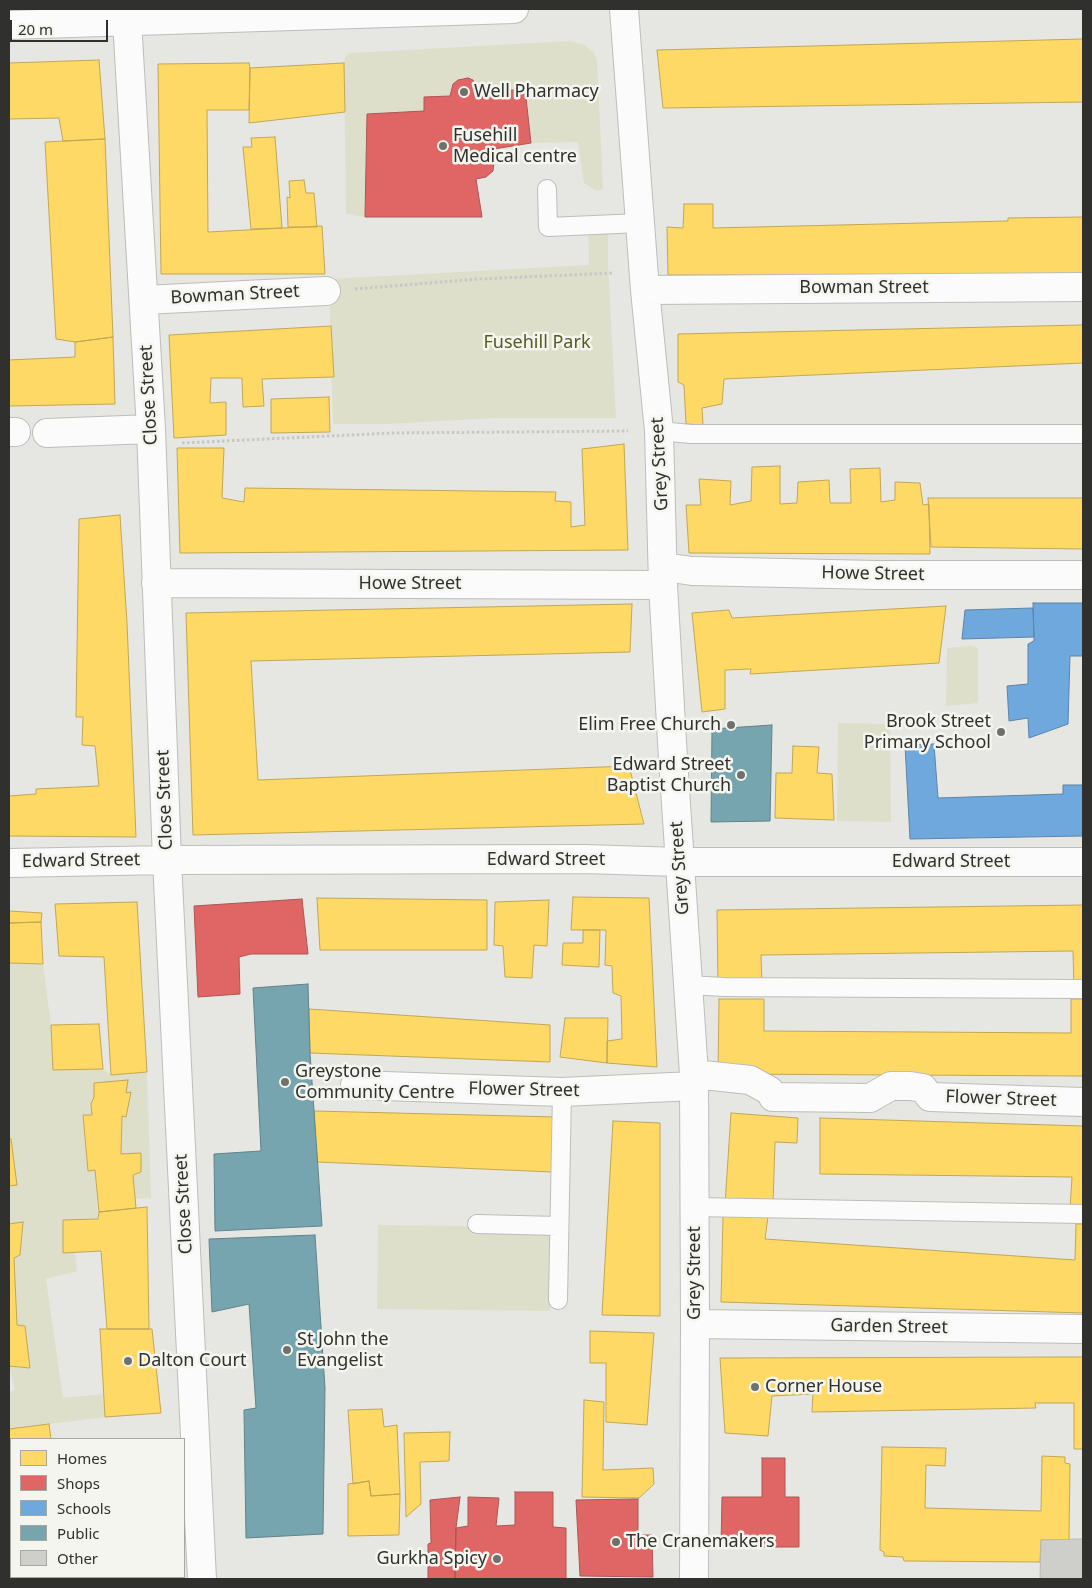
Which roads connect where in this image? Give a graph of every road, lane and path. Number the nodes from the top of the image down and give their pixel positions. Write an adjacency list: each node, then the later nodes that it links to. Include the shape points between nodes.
1 (514, 9): 3 (street)
2 (624, 9): 7 (street, Grey Street)
3 (307, 12): 4 (street)
4 (127, 20): 5 (street); 11 (street, Close Street)
5 (9, 25)
6 (547, 188): 7 (lane, via 548,227)
7 (640, 223): 8 (street, Grey Street)
8 (645, 281): 9 (street, Bowman Street); 10 (path, via 478,279); 12 (street, Grey Street)
9 (1083, 287)
10 (326, 291): 11 (street, Bowman Street)
11 (144, 300): 15 (street, Close Street)
12 (660, 431): 14 (lane, via 691,434); 15 (path); 17 (street, Grey Street)
13 (47, 433): 15 (street)
14 (1083, 434)
15 (152, 436): 18 (street, Close Street)
16 (1083, 575): 17 (street, Howe Street, via 692,571)
17 (664, 576): 18 (street, Howe Street); 20 (street, Grey Street)
18 (156, 583): 19 (street, Close Street)
19 (167, 860): 20 (street, Edward Street); 22 (street, Edward Street); 36 (street, Close Street)
20 (679, 862): 21 (street, Edward Street); 23 (street, Grey Street)
21 (1083, 862)
22 (9, 863)
23 (688, 985): 24 (lane); 25 (street, Grey Street)
24 (1083, 989)
25 (694, 1080): 27 (street, Flower Street); 28 (street, Flower Street, via 750,1080 770,1091 774,1097 870,1098 891,1086 910,1086 923,1088 930,1096); 29 (street, Grey Street)
26 (355, 1085): 27 (street, Flower Street)
27 (562, 1092): 32 (lane)
28 (1083, 1102)
29 (694, 1207): 30 (lane); 34 (street, Grey Street)
30 (1083, 1214)
31 (477, 1224): 32 (lane)
32 (559, 1226): 33 (lane)
33 (558, 1300)
34 (695, 1324): 35 (street, Garden Street); 37 (street, Grey Street)
35 (1083, 1330)
36 (202, 1579)
37 (694, 1579)

